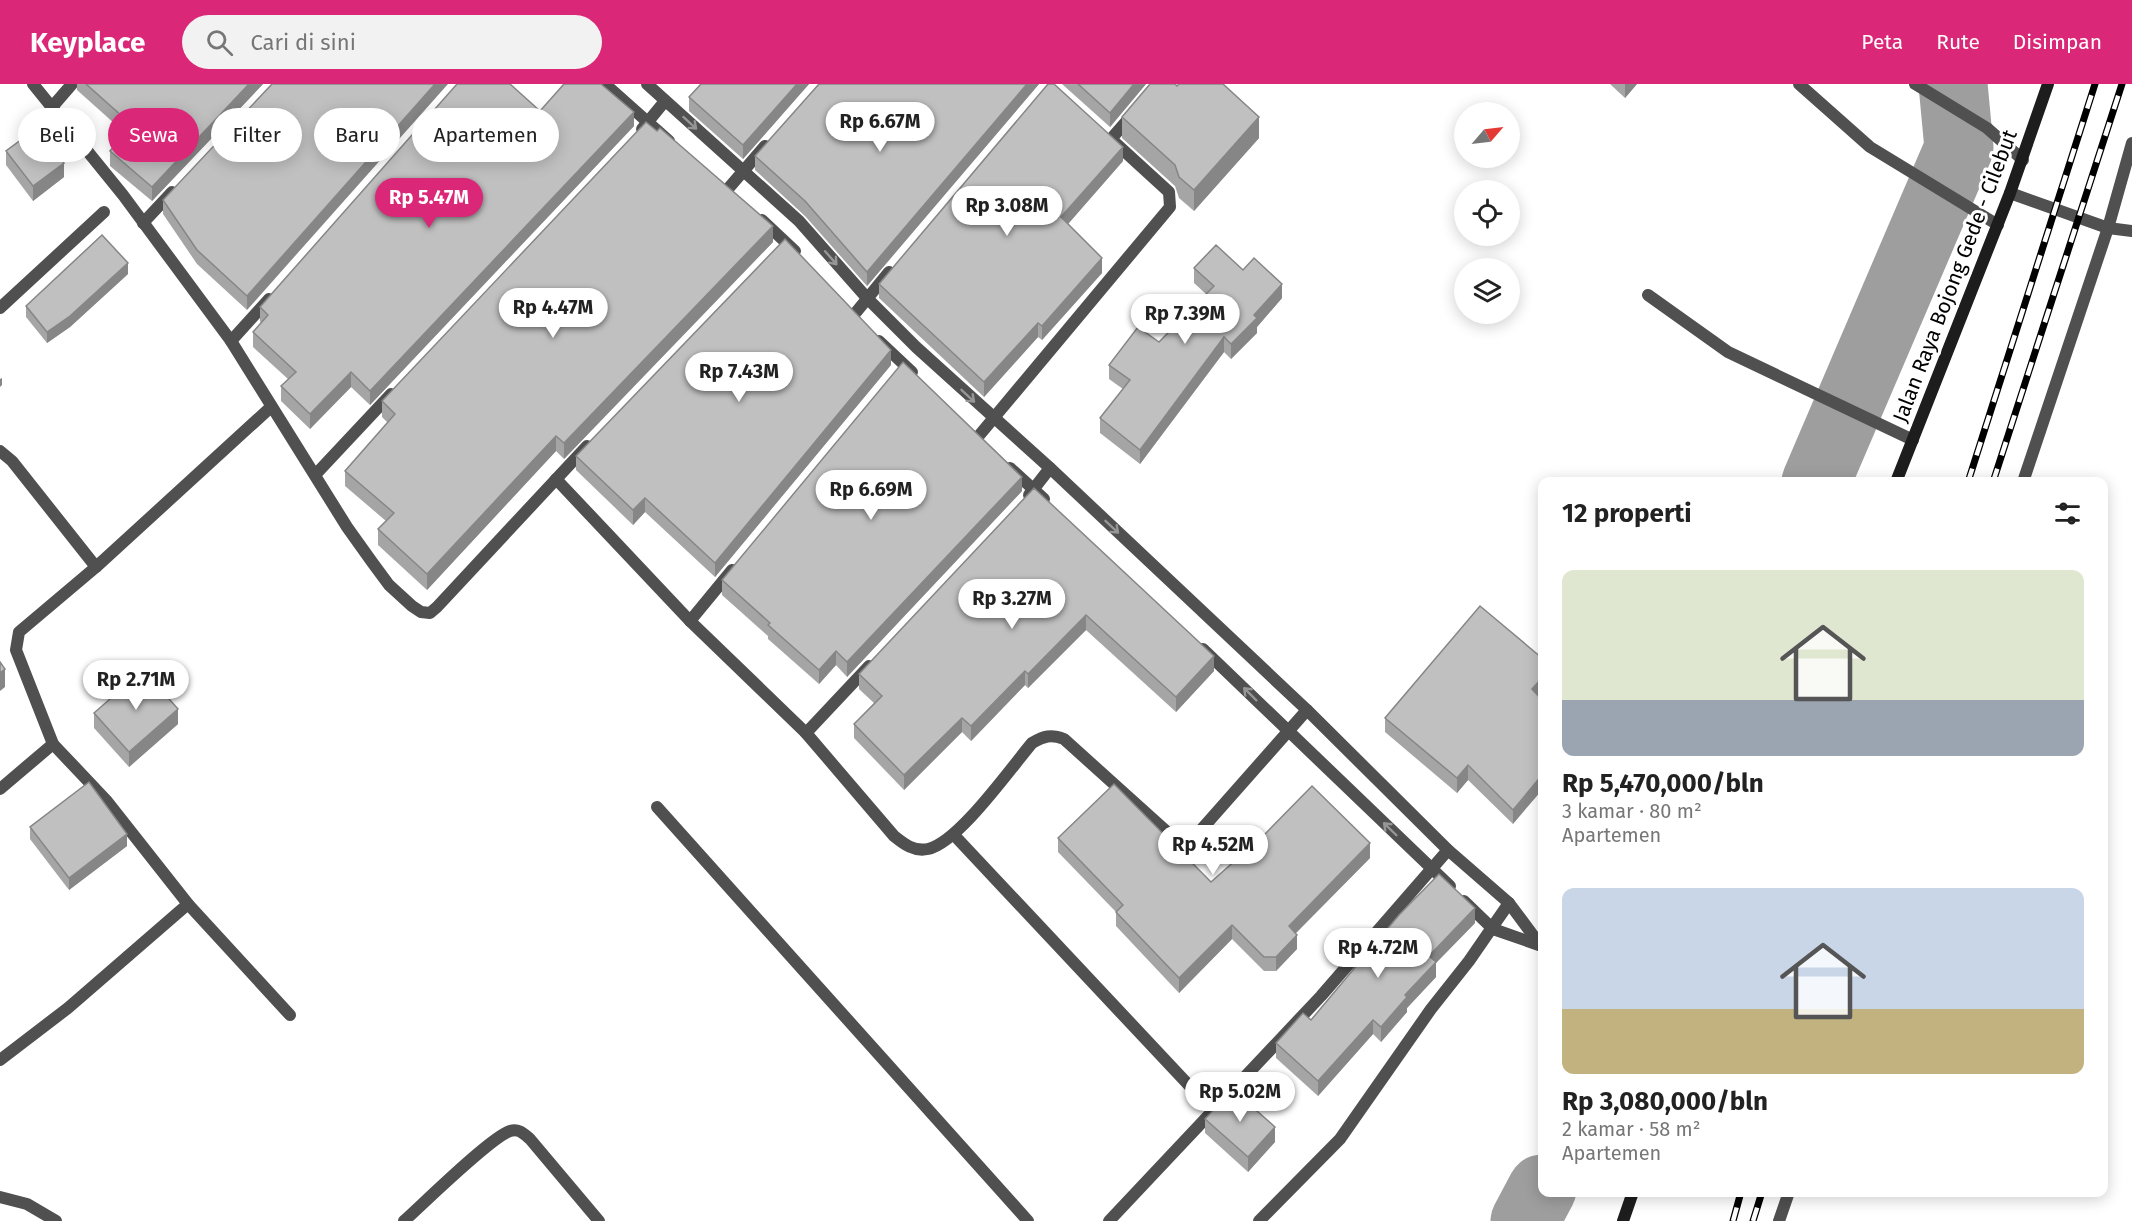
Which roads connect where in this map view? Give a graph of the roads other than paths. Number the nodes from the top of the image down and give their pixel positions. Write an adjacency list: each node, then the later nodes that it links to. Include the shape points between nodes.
1 (33, 84): 10 (street)
2 (72, 84): 10 (street)
3 (605, 84): 11 (street)
4 (646, 84): 8 (street)
5 (1799, 84): 25 (street, via 1870,147)
6 (1915, 84): 16 (street, via 1987,128)
7 (2048, 84): 16 (main road, Jalan Raya Bojong Gede - Cilebut)
8 (665, 101): 11 (street); 17 (street, one-way to 17)
9 (1142, 102): 41 (street, via 1107,135 1169,192 1170,207)
10 (53, 106): 24 (street)
11 (648, 123): 13 (street); 15 (street)
12 (774, 136): 17 (street)
13 (631, 140)
14 (2132, 143): 26 (street)
15 (683, 153)
16 (2023, 160): 20 (main road, Jalan Raya Bojong Gede - Cilebut)
17 (744, 170): 19 (street); 23 (street)
18 (180, 184): 24 (street)
19 (727, 190)
20 (2010, 193): 25 (main road, Jalan Raya Bojong Gede - Cilebut); 26 (street)
21 (104, 212): 34 (street)
22 (752, 212): 28 (street)
23 (799, 221): 28 (street); 33 (street, one-way to 33)
24 (143, 223): 35 (street)
25 (1998, 225): 44 (main road, Jalan Raya Bojong Gede - Cilebut)
26 (2108, 228): 27 (street); 50 (street)
27 (2132, 231)
28 (781, 245): 29 (street)
29 (801, 258)
30 (897, 262): 33 (street)
31 (278, 289): 35 (street)
32 (1648, 295): 44 (street, via 1728,352)
33 (867, 298): 36 (street); 37 (street, via 857,320)
34 (0, 308)
35 (231, 341): 40 (street)
36 (916, 347): 37 (street); 41 (street, one-way to 41)
37 (900, 368): 38 (street)
38 (920, 380)
39 (402, 383): 48 (street)
40 (271, 407): 48 (street); 56 (street)
41 (992, 418): 43 (street); 47 (street)
42 (597, 436): 51 (street)
43 (977, 437)
44 (1913, 440): 49 (main road, Jalan Raya Bojong Gede - Cilebut)
45 (0, 451): 56 (street)
46 (1001, 460): 52 (street)
47 (1050, 468): 52 (street); 60 (street, one-way to 60)
48 (316, 474): 51 (street, via 347,527 389,585 412,606 430,613)
49 (1898, 477)
50 (2024, 477)
51 (555, 479): 57 (street)
52 (1034, 490): 53 (street); 54 (street)
53 (1052, 506)
54 (1018, 507)
55 (743, 557): 57 (street)
56 (96, 567): 63 (street, via 19,632 16,640 16,650)
57 (690, 621): 62 (street)
58 (1190, 636): 61 (street, one-way to 58)
59 (879, 655): 62 (street)
60 (1307, 710): 61 (street); 67 (street)
61 (1288, 732): 66 (street, via 1187,842 1176,840 1064,739 1054,736 1043,736 1032,743); 68 (street, one-way to 61)
62 (806, 733): 66 (street, via 894,836 909,847 929,849)
63 (53, 744): 64 (street); 69 (street, via 106,800)
64 (0, 789)
65 (657, 807): 83 (street)
66 (954, 835): 76 (street)
67 (1448, 850): 68 (street); 70 (street)
68 (1433, 869): 71 (street); 76 (street)
69 (188, 903): 74 (street); 75 (street, via 68,1008)
70 (1509, 903): 71 (street); 72 (street)
71 (1493, 929): 73 (street); 85 (street, via 1431,1009 1340,1139)
72 (1538, 942)
73 (1538, 945)
74 (290, 1015)
75 (0, 1060)
76 (1214, 1112): 84 (street)
77 (0, 1197): 80 (street, via 27,1204)
78 (1631, 1197): 86 (main road)
79 (1787, 1197): 87 (street)
80 (56, 1221)
81 (404, 1221): 82 (street, via 512,1130 520,1131 530,1140)
82 (599, 1221)
83 (1028, 1221)
84 (1109, 1221)
85 (1259, 1221)
86 (1623, 1221)
87 (1779, 1221)

